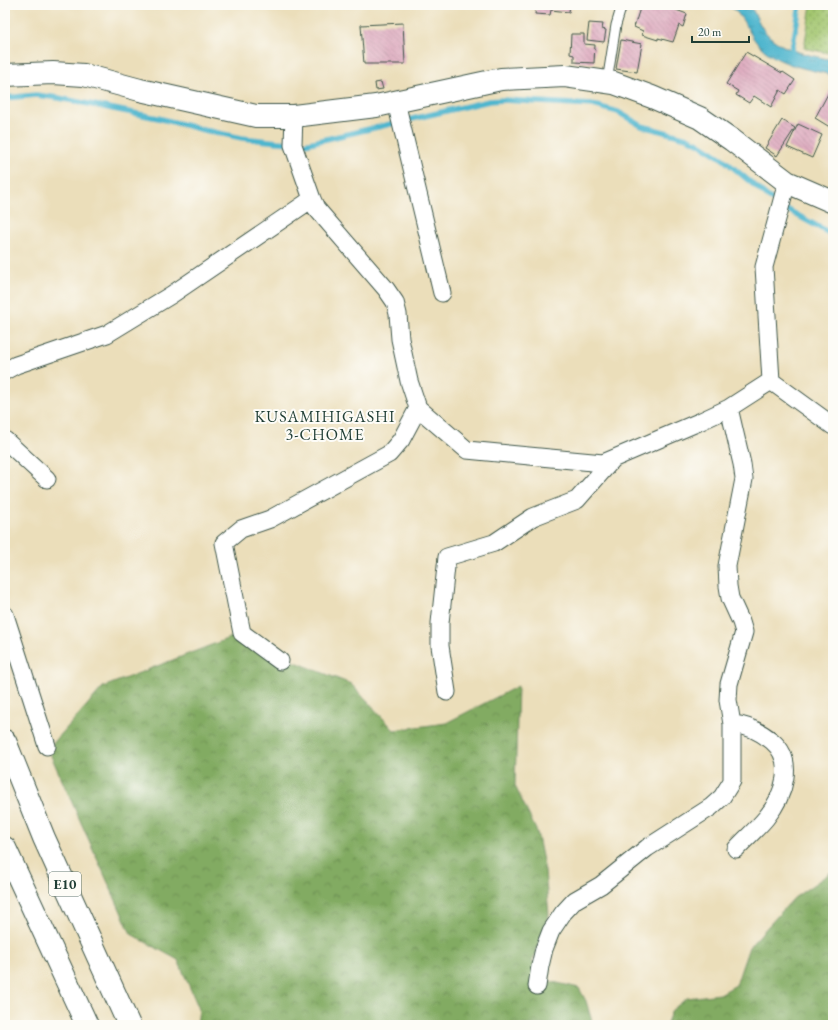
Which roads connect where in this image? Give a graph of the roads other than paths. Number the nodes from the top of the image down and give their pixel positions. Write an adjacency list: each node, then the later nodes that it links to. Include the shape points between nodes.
1 (622, 5): 3 (lane, via 616,25)
2 (5, 75): 5 (main road, via 53,73 84,76 256,116)
3 (607, 82): 4 (main road, via 565,76 502,79); 6 (main road, via 652,97 700,118 732,140)
4 (399, 115): 5 (main road, via 376,106); 9 (street)
5 (294, 131): 7 (street)
6 (783, 198): 8 (main road); 11 (street, via 764,267)
7 (312, 199): 10 (street, via 171,295 107,334); 12 (street, via 316,208 395,302 409,381)
8 (833, 202)
9 (442, 293)
10 (5, 371)
11 (771, 381): 13 (street); 14 (street)
12 (418, 408): 16 (street, via 467,450 603,463); 19 (street, via 389,454 270,519 241,529 224,543 242,633)
13 (729, 408): 16 (street); 21 (street, via 744,479 727,566 730,598 744,632 729,684 728,700)
14 (833, 426)
15 (5, 440): 17 (street)
16 (613, 459): 20 (street, via 577,500 532,517 494,543 447,557 440,623)
17 (47, 479)
18 (5, 615): 23 (street)
19 (280, 661)
20 (446, 692)
21 (732, 724): 25 (street, via 743,725 766,736 782,751 785,764 785,779 777,802 766,818); 26 (street, via 732,780 722,797 711,807 647,848 601,885 575,900 551,931 544,949)
22 (5, 741): 28 (main road, E10, via 44,838)
23 (47, 746)
24 (5, 848): 27 (main road, E10)
25 (736, 849)
26 (537, 986)
27 (88, 1025)
28 (129, 1025)

